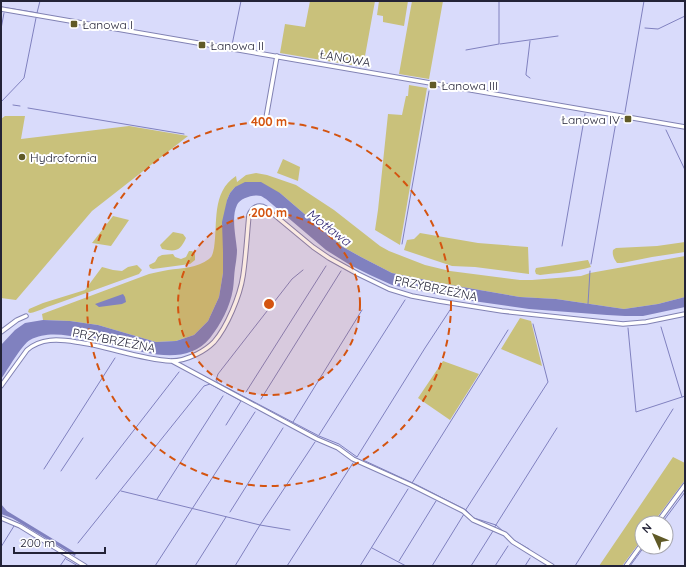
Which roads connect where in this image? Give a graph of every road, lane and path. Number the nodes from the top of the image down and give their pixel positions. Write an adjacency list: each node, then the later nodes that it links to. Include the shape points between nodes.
1 (1, 9): 2 (street, ŁANOWA)
2 (277, 56): 3 (street); 4 (street, ŁANOWA)
3 (266, 118)
4 (685, 127)
5 (685, 314): 8 (street, PRZYBRZEŻNA, via 623,324 502,311 412,296 389,289 329,258 266,208 258,206 251,210 249,215 243,277 228,320 206,350 191,357)
6 (26, 316): 7 (street)
7 (1, 332)
8 (172, 361): 9 (street, PRZYBRZEŻNA, via 90,344 42,341 27,350); 15 (street, PRZYBRZEŻNA, via 338,448 353,459 464,511 473,520 505,534 513,542)
9 (1, 386)
10 (685, 485): 11 (street)
11 (663, 515)
12 (1, 518): 14 (street)
13 (634, 555): 16 (street)
14 (85, 566)
15 (552, 566)
16 (626, 566)

